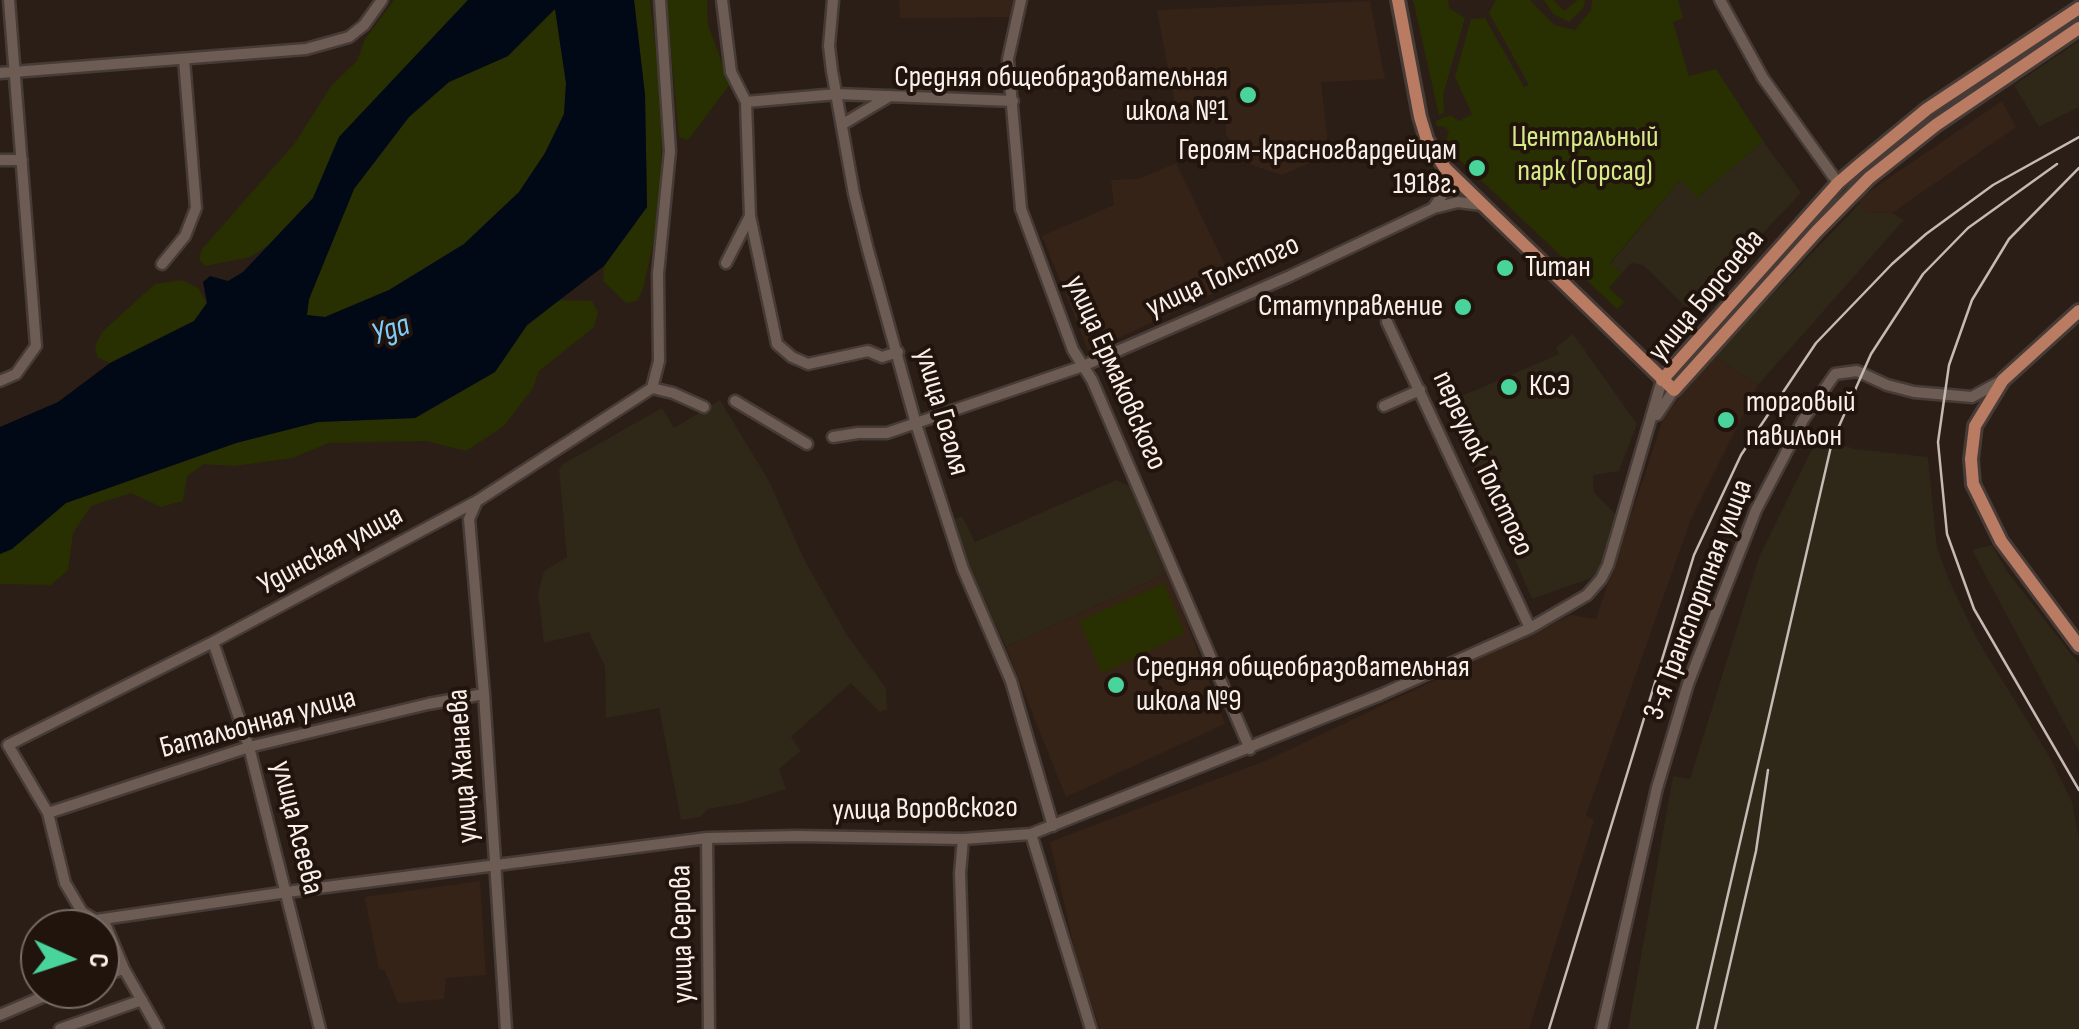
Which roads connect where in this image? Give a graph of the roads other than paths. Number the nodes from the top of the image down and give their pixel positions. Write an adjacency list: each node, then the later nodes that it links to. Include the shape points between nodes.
1 (9, 0): 13 (street)
2 (382, 0): 12 (street, via 364,25 330,43)
3 (660, 0): 36 (street, via 670,151)
4 (722, 0): 18 (street, via 731,72)
5 (832, 0): 15 (street, улица Гоголя)
6 (1020, 0): 17 (street, улица Ермаковского, via 1008,59)
7 (1398, 0): 22 (main road, via 1420,117)
8 (1720, 0): 23 (street, via 1763,78)
9 (2073, 0): 10 (street)
10 (2079, 9): 23 (main road, улица Борсоева, via 1928,109)
11 (2079, 28): 38 (main road, улица Борсоева, via 1869,178)
12 (184, 59): 13 (street); 28 (street, via 196,208 185,236)
13 (16, 72): 14 (street); 21 (street)
14 (0, 73)
15 (836, 94): 16 (street); 18 (street); 19 (street, улица Гоголя)
16 (891, 96): 17 (street); 19 (street)
17 (1013, 101): 32 (street, улица Ермаковского, via 1018,197)
18 (746, 102): 26 (street)
19 (843, 124): 31 (street, улица Гоголя, via 854,194)
20 (0, 160): 21 (street)
21 (22, 160): 35 (street, via 36,346 16,374)
22 (1445, 168): 24 (main road); 25 (street, via 1447,188)
23 (1838, 183): 33 (main road, улица Борсоева)
24 (1482, 205): 25 (street, улица Толстого); 33 (main road)
25 (1434, 208): 32 (street, улица Толстого)
26 (750, 216): 27 (street); 31 (street, via 777,344 808,364 868,350 882,357)
27 (726, 263)
28 (162, 264)
29 (2079, 311): 34 (main road)
30 (1387, 322): 37 (street, переулок Толстого)
31 (898, 352): 42 (street, улица Гоголя)
32 (1083, 366): 42 (street, улица Толстого); 52 (street, улица Ермаковского)
33 (1662, 380): 38 (main road, улица Борсоева); 43 (street, улица Воровского)
34 (2004, 380): 49 (main road, via 1975,426 1973,484 2000,541); 73 (street, 3-я Транспортная улица, via 1972,396 1914,392 1857,371 1835,374 1804,420 1756,510 1688,684)
35 (0, 381)
36 (652, 388): 41 (street); 46 (street, Удинская улица)
37 (1420, 390): 40 (street); 47 (street, переулок Толстого)
38 (1674, 390): 43 (street)
39 (735, 401): 45 (street)
40 (1384, 406)
41 (704, 408)
42 (916, 424): 44 (street, улица Толстого); 54 (street, улица Гоголя, via 963,569 1011,681)
43 (1650, 424): 47 (street, улица Воровского, via 1601,579)
44 (833, 437)
45 (808, 444)
46 (476, 502): 48 (street, Удинская улица); 50 (street, улица Жанаева, via 469,519)
47 (1530, 628): 52 (street, улица Воровского)
48 (213, 642): 51 (street, улица Асеева); 53 (street, Удинская улица, via 8,745)
49 (2079, 646)
50 (484, 694): 51 (street, Батальонная улица); 58 (street, улица Жанаева)
51 (250, 748): 53 (street, Батальонная улица); 59 (street, улица Асеева)
52 (1250, 750): 54 (street, улица Воровского)
53 (48, 812): 60 (street, via 65,883)
54 (1053, 826): 55 (street, улица Воровского)
55 (1031, 834): 57 (street, улица Воровского); 72 (street)
56 (707, 838): 57 (street, улица Воровского); 58 (street, улица Воровского); 70 (street, улица Серова)
57 (963, 839): 71 (street)
58 (496, 867): 59 (street, улица Воровского); 69 (street, улица Жанаева)
59 (287, 892): 61 (street, улица Воровского); 68 (street, улица Асеева)
60 (80, 909)
61 (120, 917)
62 (120, 961): 63 (street)
63 (124, 969): 64 (street); 65 (street)
64 (120, 970)
65 (142, 1000): 66 (street); 67 (street)
66 (68, 1028)
67 (158, 1029)
68 (320, 1029)
69 (506, 1029)
70 (709, 1029)
71 (965, 1029)
72 (1091, 1029)
73 (1602, 1029)

